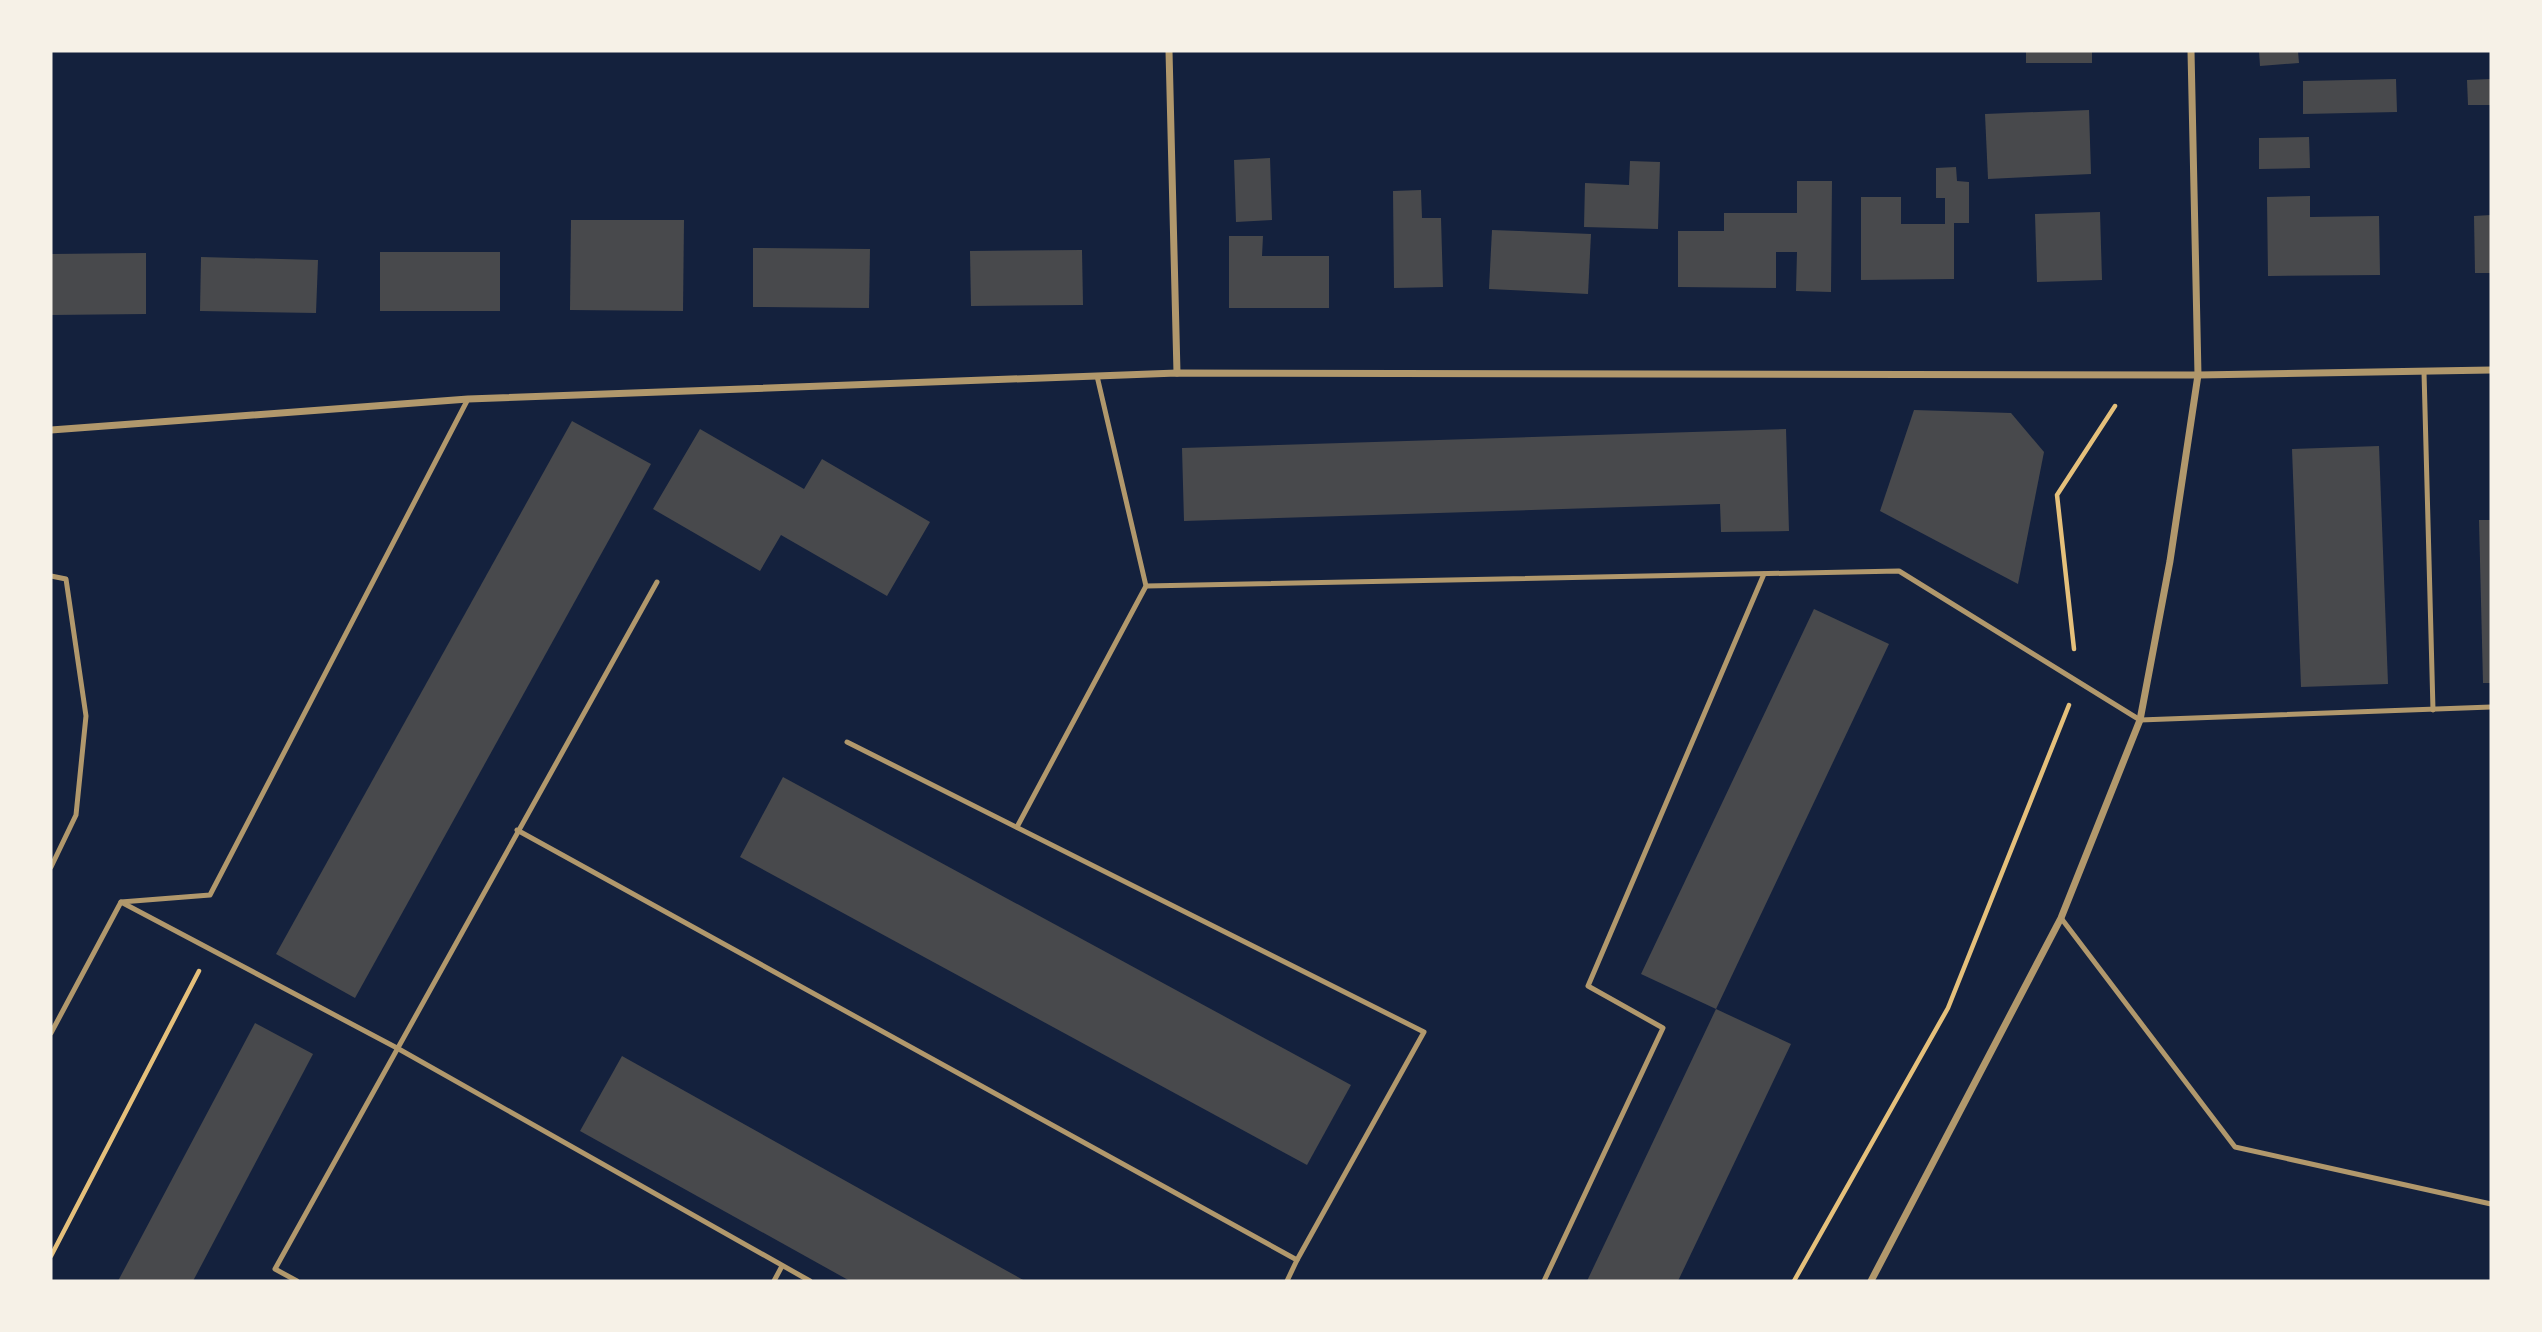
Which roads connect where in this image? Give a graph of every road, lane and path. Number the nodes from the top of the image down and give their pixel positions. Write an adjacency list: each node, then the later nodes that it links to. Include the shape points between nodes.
1 (1169, 51): 5 (street)
2 (2191, 51): 6 (street)
3 (2491, 370): 4 (street)
4 (2424, 372): 6 (street); 17 (lane)
5 (1177, 373): 6 (street); 7 (street)
6 (2198, 375): 18 (street)
7 (1097, 376): 8 (street); 14 (lane)
8 (468, 398): 10 (street); 23 (lane, via 210,895)
9 (2115, 406): 15 (path, via 2057,495)
10 (51, 430)
11 (1764, 573): 14 (lane); 15 (lane, via 1899,571); 36 (lane, via 1588,986 1664,1028)
12 (51, 576): 22 (lane, via 66,579 86,716 76,815)
13 (657, 582): 21 (lane)
14 (1146, 586): 20 (lane)
15 (2078, 682): 18 (lane); 37 (path, via 1948,1008)
16 (2491, 707): 17 (lane)
17 (2433, 710): 18 (lane)
18 (2140, 720): 24 (street)
19 (847, 742): 20 (lane)
20 (1017, 827): 30 (lane, via 1424,1032)
21 (517, 830): 27 (lane); 30 (lane)
22 (51, 867)
23 (121, 902): 25 (lane); 26 (lane)
24 (2061, 918): 28 (lane, via 2235,1147); 38 (street)
25 (211, 949): 27 (lane); 29 (path)
26 (51, 1033)
27 (397, 1048): 31 (lane); 32 (lane, via 275,1269)
28 (2491, 1204)
29 (51, 1256)
30 (1297, 1260): 35 (lane)
31 (782, 1266): 33 (lane); 34 (lane)
32 (297, 1281)
33 (774, 1281)
34 (810, 1281)
35 (1287, 1281)
36 (1544, 1281)
37 (1794, 1281)
38 (1871, 1281)

